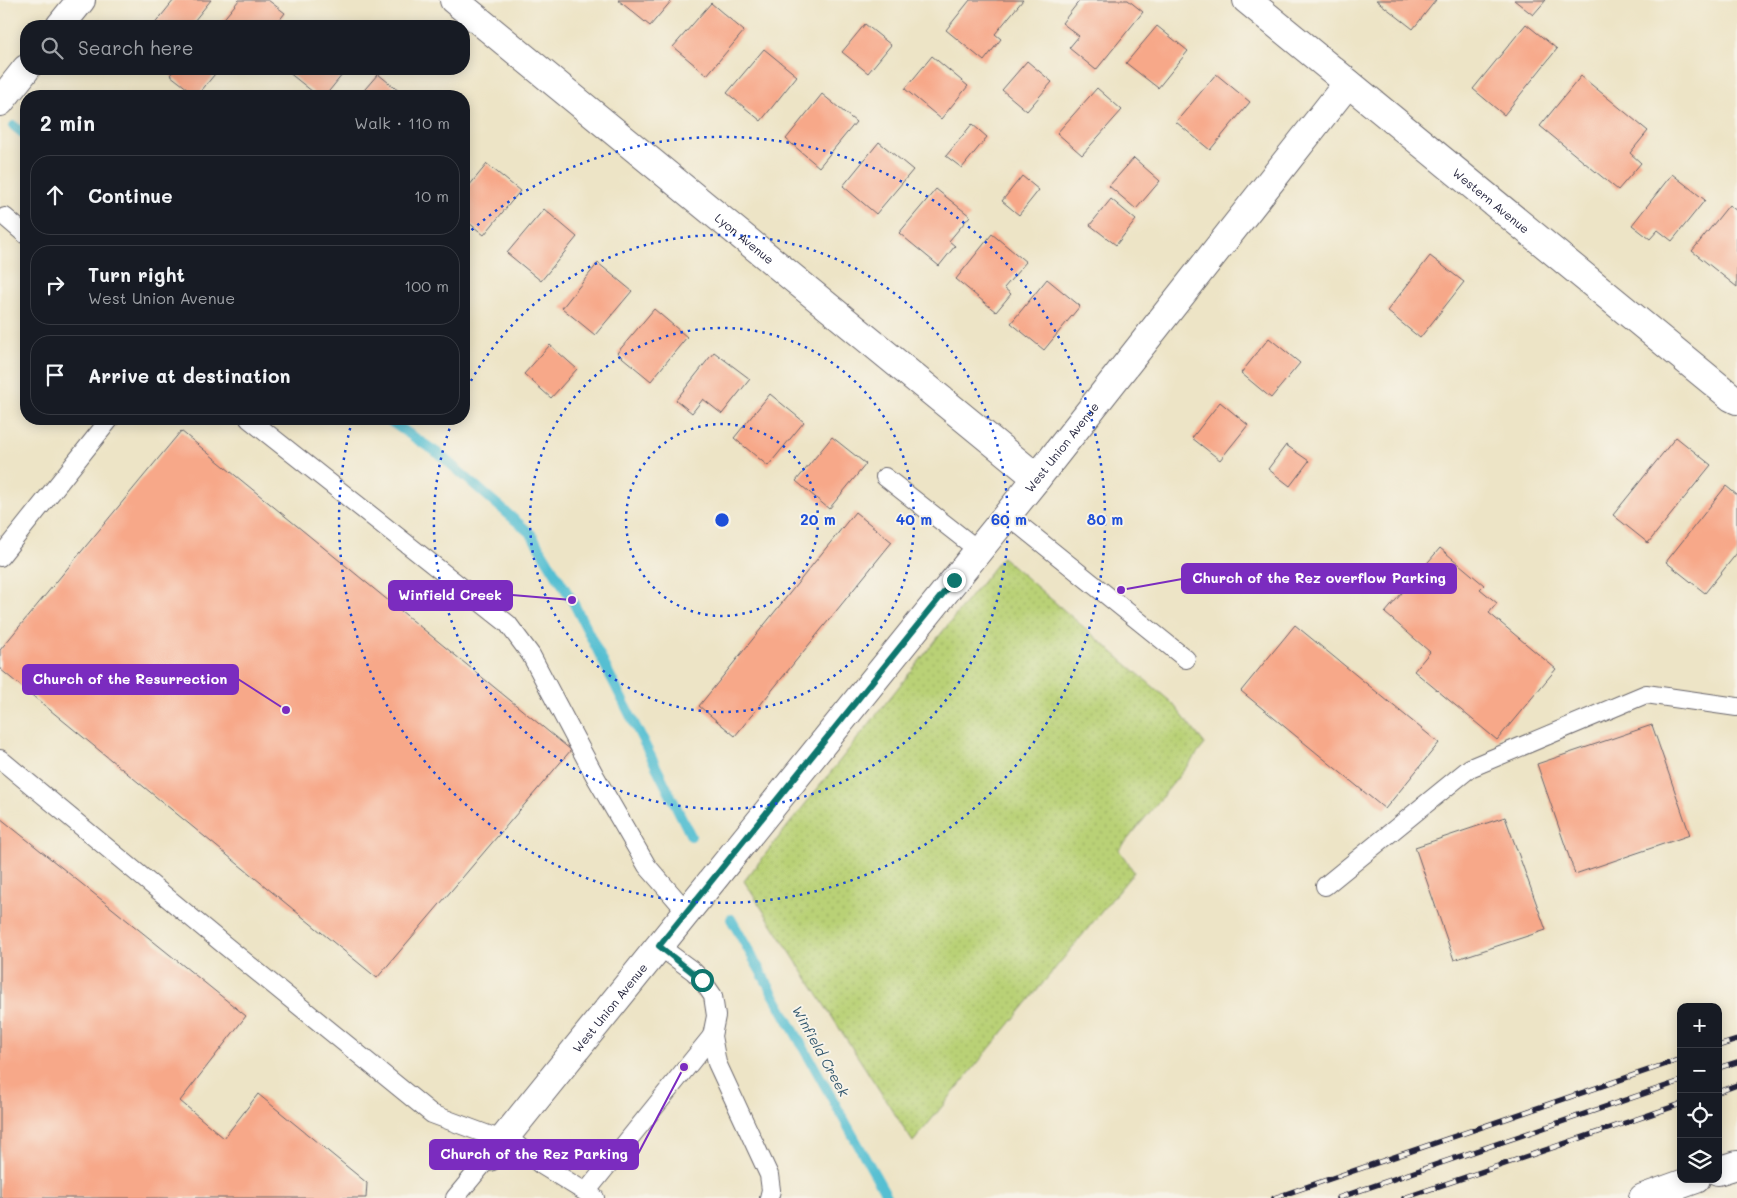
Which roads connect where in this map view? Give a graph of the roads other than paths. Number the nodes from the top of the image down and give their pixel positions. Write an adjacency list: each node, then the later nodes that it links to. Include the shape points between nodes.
1 (81, 0): 4 (street)
2 (454, 0): 14 (street, Lyon Avenue)
3 (1247, 0): 6 (street, Western Avenue)
4 (65, 20)
5 (21, 75): 7 (street)
6 (1348, 83): 10 (street, Western Avenue); 14 (street, West Union Avenue)
7 (0, 102)
8 (6, 218): 9 (lane)
9 (20, 230)
10 (1737, 400)
11 (105, 425): 17 (lane)
12 (257, 425): 22 (lane, via 508,624 531,655 647,866)
13 (885, 477): 16 (lane)
14 (1037, 478): 15 (street, West Union Avenue)
15 (1007, 515): 16 (street, West Union Avenue); 18 (lane)
16 (978, 550): 22 (street, West Union Avenue)
17 (0, 557)
18 (1186, 659)
19 (1737, 707): 21 (lane, via 1646,694 1470,768)
20 (0, 759): 25 (lane, via 432,1114)
21 (1325, 886)
22 (687, 912): 23 (street, West Union Avenue)
23 (659, 946): 24 (lane, via 693,971 713,996 716,1016); 25 (street, West Union Avenue)
24 (712, 1036): 29 (lane); 31 (lane, via 717,1063 769,1175)
25 (499, 1144): 29 (lane); 30 (lane)
26 (1737, 1165): 27 (street)
27 (1722, 1170)
28 (1685, 1183): 32 (street)
29 (591, 1195)
30 (455, 1198)
31 (769, 1198)
32 (1643, 1198)

